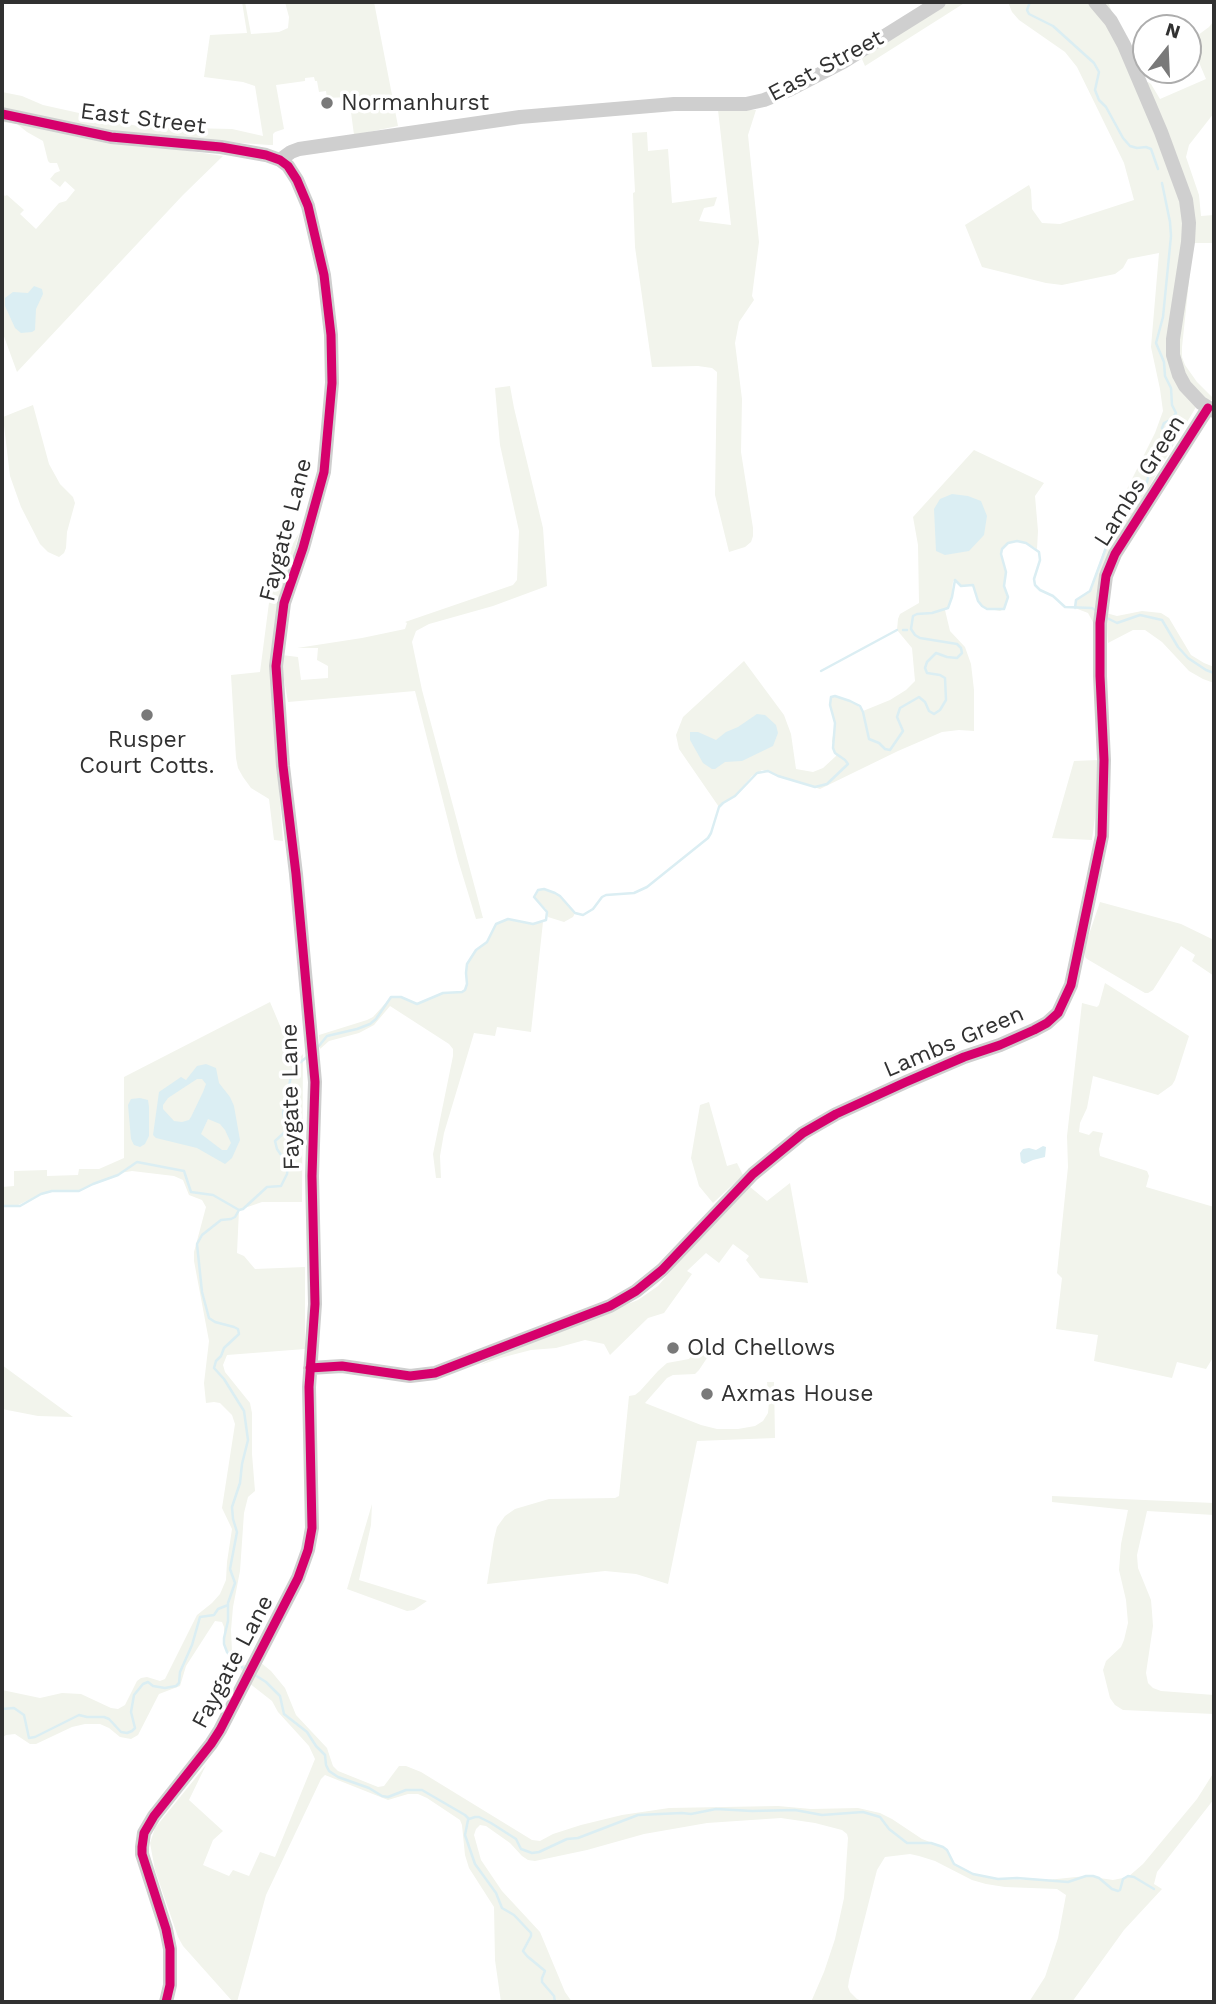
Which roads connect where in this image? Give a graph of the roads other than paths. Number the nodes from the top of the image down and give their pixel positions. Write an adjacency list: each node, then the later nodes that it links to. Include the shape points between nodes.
1 (939, 2): 4 (street, East Street, via 843,62 764,100 520,117 299,149)
2 (1095, 2): 5 (street, via 1124,45 1186,200 1188,242 1173,355 1185,386)
3 (2, 114): 4 (street, East Street, via 111,137 220,148)
4 (281, 160): 6 (street, Faygate Lane, via 294,174 308,206 324,275 332,351 324,472 284,603 276,666 315,1082 315,1304)
5 (1211, 409): 6 (street, Lambs Green, via 1115,554 1107,576 1101,616 1102,835 1071,985 1058,1013 1034,1030 906,1082 803,1133 748,1178 662,1270 610,1306 435,1373 410,1376 342,1366)
6 (310, 1368): 7 (street, Faygate Lane, via 312,1522 301,1571 216,1738 154,1816 142,1841 170,1949)
7 (166, 2002)

